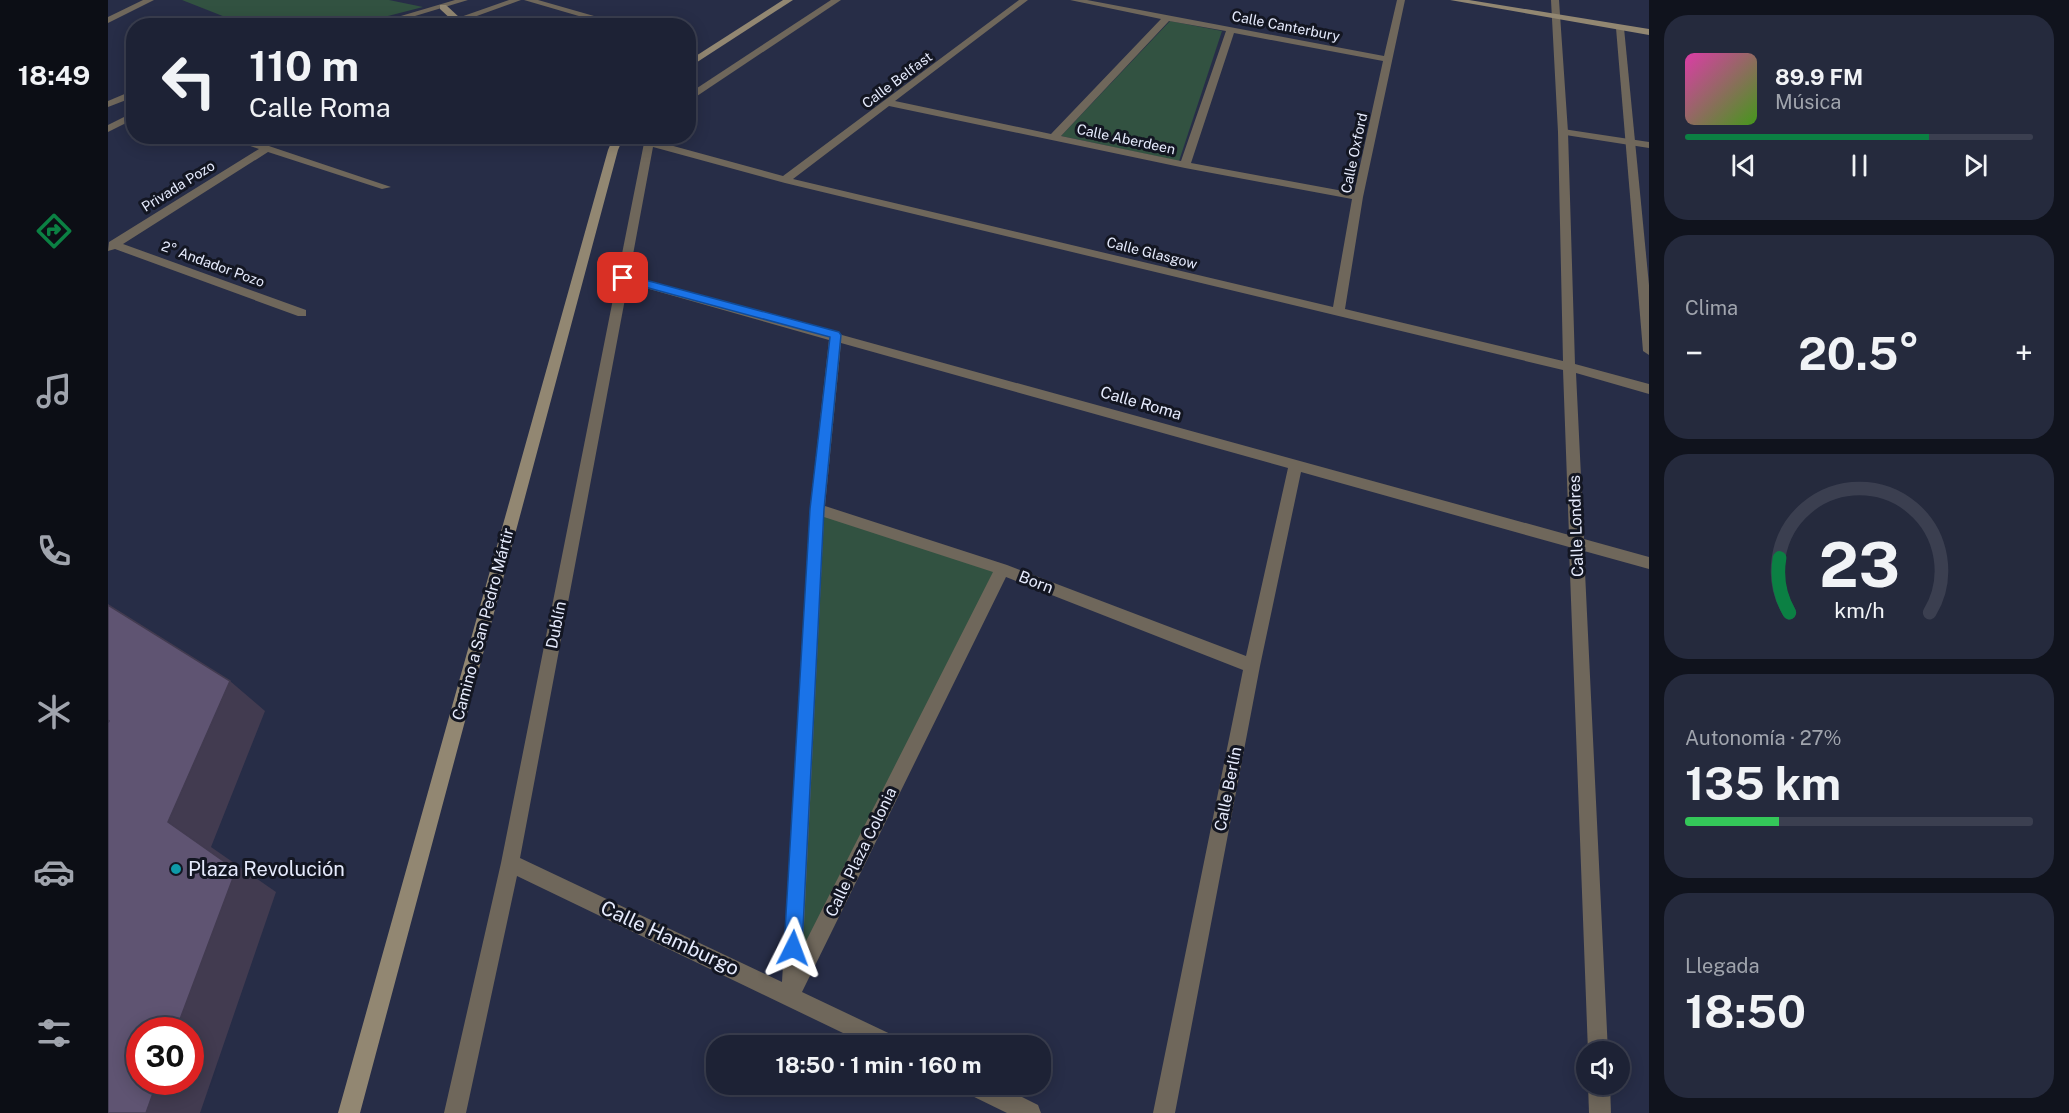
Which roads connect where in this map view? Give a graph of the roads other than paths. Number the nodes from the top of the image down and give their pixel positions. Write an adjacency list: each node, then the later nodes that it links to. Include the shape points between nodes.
1 (150, 0): 19 (street)
2 (464, 0): 12 (street)
3 (517, 0): 15 (street)
4 (528, 0): 16 (street)
5 (789, 0): 24 (street)
6 (837, 0): 25 (street)
7 (1024, 0): 27 (street, Calle Belfast)
8 (1074, 0): 17 (street, Calle Canterbury)
9 (1401, 0): 23 (street, Calle Oxford)
10 (1454, 0): 18 (street)
11 (1555, 0): 18 (street, Calle Londres)
12 (443, 7): 13 (street); 14 (street)
13 (401, 18)
14 (455, 18)
15 (463, 18)
16 (595, 18)
17 (1167, 18): 21 (street, Calle Canterbury); 32 (street)
18 (1556, 18): 20 (street); 31 (street, Calle Londres)
19 (108, 20)
20 (1620, 28): 22 (street); 33 (street)
21 (1231, 29): 23 (street, Calle Canterbury); 40 (street)
22 (1649, 32)
23 (1388, 59): 43 (street, Calle Oxford)
24 (696, 60)
25 (696, 94)
26 (126, 96): 28 (street)
27 (889, 103): 32 (street, Calle Aberdeen); 41 (street, Calle Belfast)
28 (108, 104)
29 (126, 119): 30 (street)
30 (108, 129)
31 (1563, 132): 33 (street); 50 (street, Calle Londres)
32 (1054, 137): 40 (street, Calle Aberdeen)
33 (1632, 142): 38 (street); 49 (street)
34 (249, 144): 39 (street)
35 (615, 144): 64 (street, Camino a San Pedro Mártir)
36 (650, 144): 45 (street, Dublín)
37 (664, 144): 41 (street, Calle Glasgow)
38 (1649, 145)
39 (265, 150): 42 (street); 44 (street, Privada Pozo)
40 (1185, 165): 43 (street, Calle Aberdeen)
41 (785, 180): 47 (street, Calle Glasgow)
42 (386, 187)
43 (1358, 197): 47 (street, Calle Oxford)
44 (111, 246): 46 (street, 2° Andador Pozo)
45 (623, 278): 48 (street, Calle Roma); 58 (street, Dublín)
46 (302, 312)
47 (1338, 313): 50 (street, Calle Glasgow)
48 (836, 335): 52 (street, Calle Roma); 53 (street)
49 (1649, 351)
50 (1569, 367): 51 (street, Calle Glasgow); 54 (street, Calle Londres)
51 (1649, 389)
52 (1295, 466): 54 (street, Calle Roma); 57 (street, Calle Berlín)
53 (817, 509): 56 (street, Born); 59 (street)
54 (1577, 544): 55 (street, Calle Roma); 61 (street, Calle Londres)
55 (1649, 563)
56 (1002, 569): 57 (street, Born); 59 (street, Calle Plaza Colonia)
57 (1252, 666): 67 (street, Calle Berlín)
58 (510, 863): 59 (street, Calle Hamburgo); 65 (street, Dublín)
59 (791, 994): 60 (street, Calle Hamburgo)
60 (872, 1035)
61 (1598, 1041)
62 (994, 1095): 66 (street)
63 (1599, 1095): 68 (street)
64 (349, 1113)
65 (455, 1113)
66 (1030, 1113)
67 (1164, 1113)
68 (1600, 1113)

